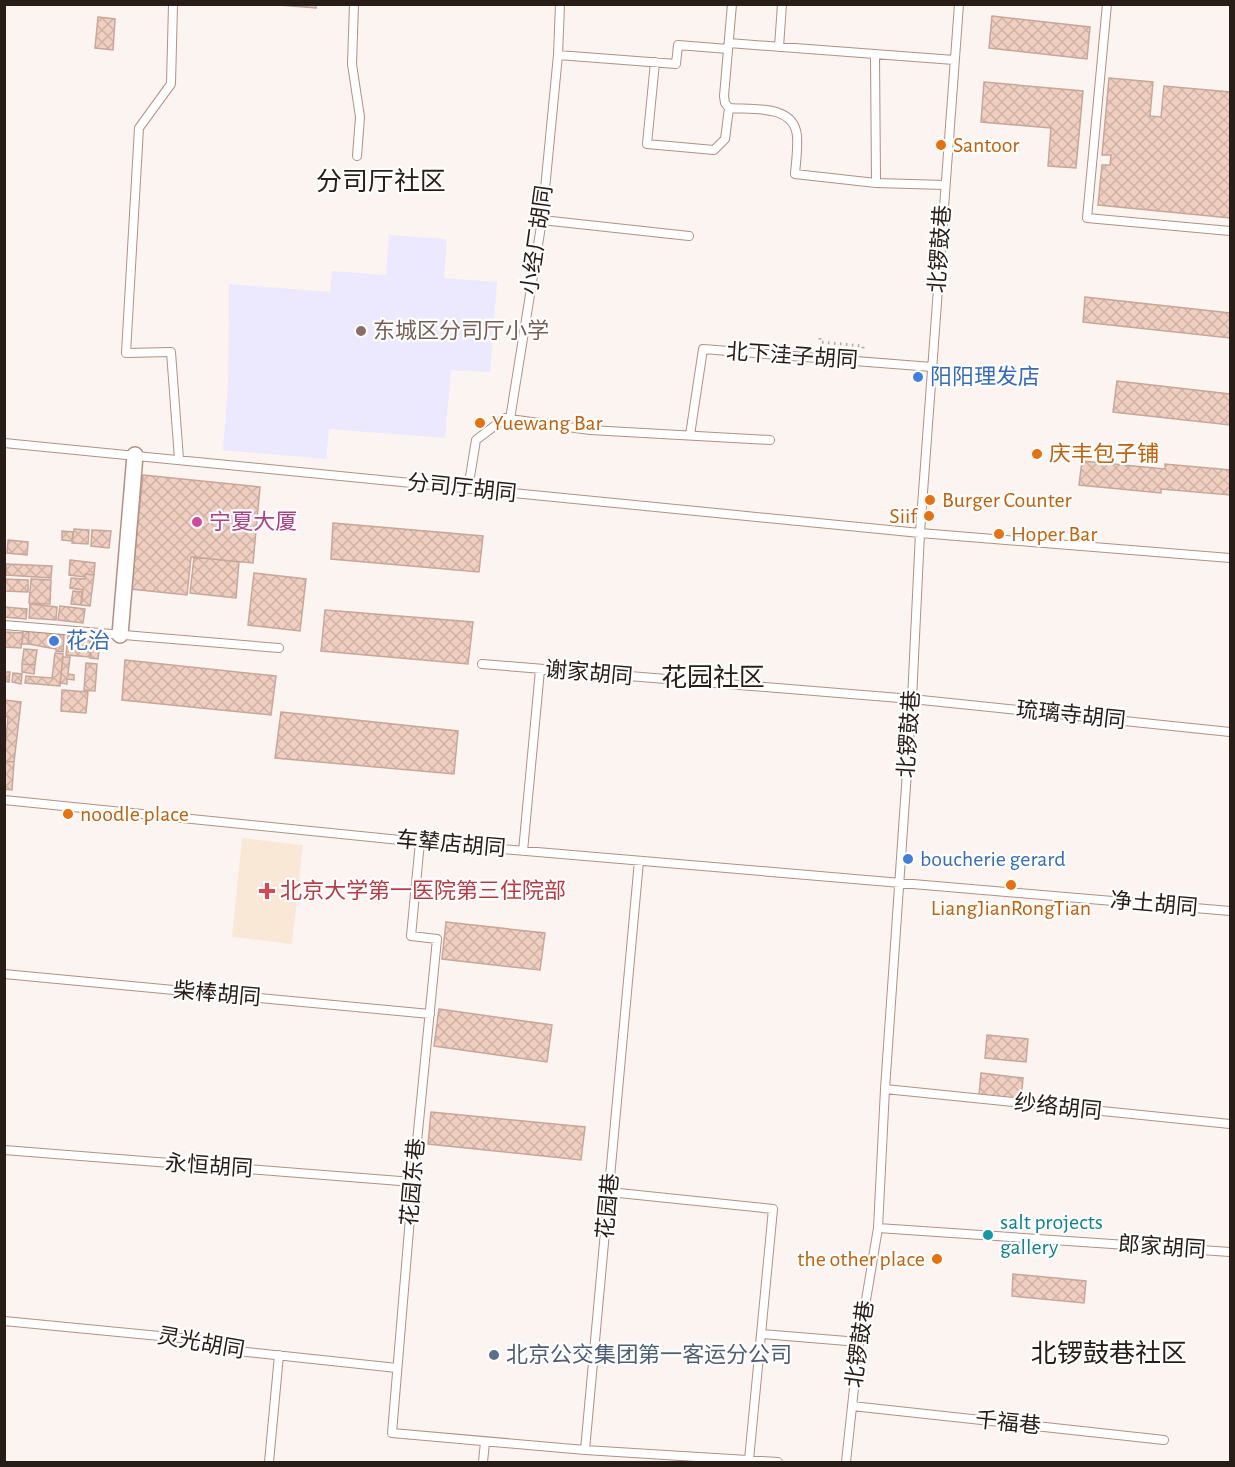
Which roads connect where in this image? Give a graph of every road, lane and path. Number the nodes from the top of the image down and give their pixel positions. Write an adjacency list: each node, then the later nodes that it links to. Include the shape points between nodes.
1 (173, 4): 29 (lane, via 171,84 139,128 126,353 171,352)
2 (354, 4): 15 (lane, via 352,64 360,117)
3 (560, 4): 11 (lane, 小经厂胡同)
4 (732, 4): 8 (lane)
5 (782, 4): 9 (lane)
6 (959, 4): 12 (lane, 北锣鼓巷)
7 (1107, 4): 19 (lane, via 1087,218)
8 (728, 46): 9 (lane); 13 (lane, via 678,45 676,64); 14 (lane, via 724,96)
9 (779, 47): 10 (lane)
10 (875, 54): 12 (lane); 16 (lane)
11 (558, 55): 13 (lane); 18 (lane, 小经厂胡同)
12 (954, 60): 17 (lane, 北锣鼓巷)
13 (655, 63): 14 (lane, via 647,144 714,150 725,139)
14 (729, 108): 16 (lane, via 780,112 788,117 796,128 795,174)
15 (357, 156)
16 (876, 183): 17 (lane)
17 (945, 185): 23 (lane, 北锣鼓巷)
18 (542, 220): 20 (lane); 24 (lane, 小经厂胡同)
19 (1230, 231)
20 (689, 236)
21 (820, 338): 22 (path, via 820,342 863,346)
22 (862, 361): 23 (lane, 北下洼子胡同); 25 (lane, 北下洼子胡同, via 703,349)
23 (932, 367): 31 (lane, 北锣鼓巷)
24 (510, 419): 25 (lane, via 590,430); 30 (lane, via 505,418 476,440)
25 (690, 435): 26 (lane)
26 (770, 440)
27 (4, 443): 28 (lane, 分司厅胡同)
28 (135, 455): 29 (lane, 分司厅胡同); 34 (street)
29 (178, 459): 30 (lane, 分司厅胡同)
30 (468, 489): 31 (lane, 分司厅胡同)
31 (920, 533): 32 (lane, 分司厅胡同); 38 (lane, 北锣鼓巷)
32 (1230, 558)
33 (4, 625): 34 (lane)
34 (120, 635): 35 (lane)
35 (279, 648)
36 (482, 664): 37 (lane, 谢家胡同)
37 (540, 669): 38 (lane, 谢家胡同); 42 (lane)
38 (912, 699): 39 (lane, 琉璃寺胡同); 44 (lane, 北锣鼓巷)
39 (1230, 732)
40 (4, 800): 41 (lane, 车辇店胡同)
41 (420, 842): 42 (lane, 车辇店胡同); 47 (lane, 花园东巷, via 411,936 437,939)
42 (523, 851): 43 (lane, 车辇店胡同)
43 (639, 861): 44 (lane, 车辇店胡同); 52 (lane, 花园巷)
44 (899, 882): 45 (lane, 净土胡同); 48 (lane, 北锣鼓巷)
45 (1230, 911)
46 (4, 974): 47 (lane, 柴棒胡同)
47 (430, 1014): 51 (lane, 花园东巷)
48 (885, 1089): 49 (lane, 纱络胡同); 53 (lane, 北锣鼓巷)
49 (1230, 1124)
50 (4, 1150): 51 (lane, 永恒胡同)
51 (412, 1182): 59 (lane, 花园东巷)
52 (609, 1192): 56 (lane, via 772,1209); 63 (lane, 花园巷)
53 (878, 1228): 54 (lane, 郎家胡同); 57 (lane, 北锣鼓巷)
54 (1230, 1252)
55 (4, 1321): 58 (lane, 灵光胡同, via 201,1340 210,1348)
56 (762, 1334): 57 (lane); 65 (lane)
57 (859, 1342): 60 (lane, 北锣鼓巷)
58 (279, 1355): 59 (lane, 灵光胡同); 66 (lane)
59 (397, 1368): 62 (lane, 花园东巷, via 392,1433)
60 (852, 1406): 61 (lane, 千福巷); 69 (lane, 北锣鼓巷)
61 (1164, 1440)
62 (485, 1442): 63 (lane); 67 (lane)
63 (585, 1450): 64 (lane)
64 (692, 1460): 65 (lane)
65 (749, 1460): 68 (lane)
66 (269, 1462)
67 (483, 1462)
68 (778, 1462)
69 (846, 1462)

